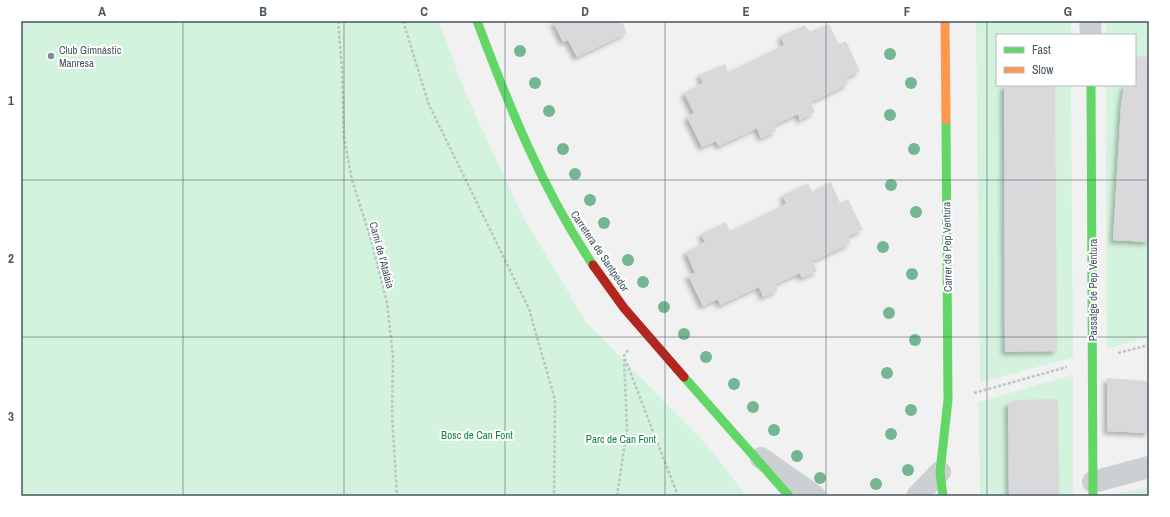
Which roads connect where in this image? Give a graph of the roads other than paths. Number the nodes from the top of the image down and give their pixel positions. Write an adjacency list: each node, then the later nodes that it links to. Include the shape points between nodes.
1 (478, 21): 6 (street, Carretera de Santpedor, via 529,152 562,216 608,288)
2 (945, 21): 8 (street, Carrer de Pep Ventura, via 948,400)
3 (1090, 21): 4 (street)
4 (1090, 34)
5 (1091, 86): 9 (street, Passatge de Pep Ventura)
6 (747, 448): 10 (street, Carretera de Santpedor); 11 (street)
7 (1149, 467): 9 (street)
8 (940, 472): 12 (street); 13 (street, Carrer de Pep Ventura)
9 (1093, 489)
10 (789, 496)
11 (815, 496)
12 (917, 496)
13 (943, 496)

